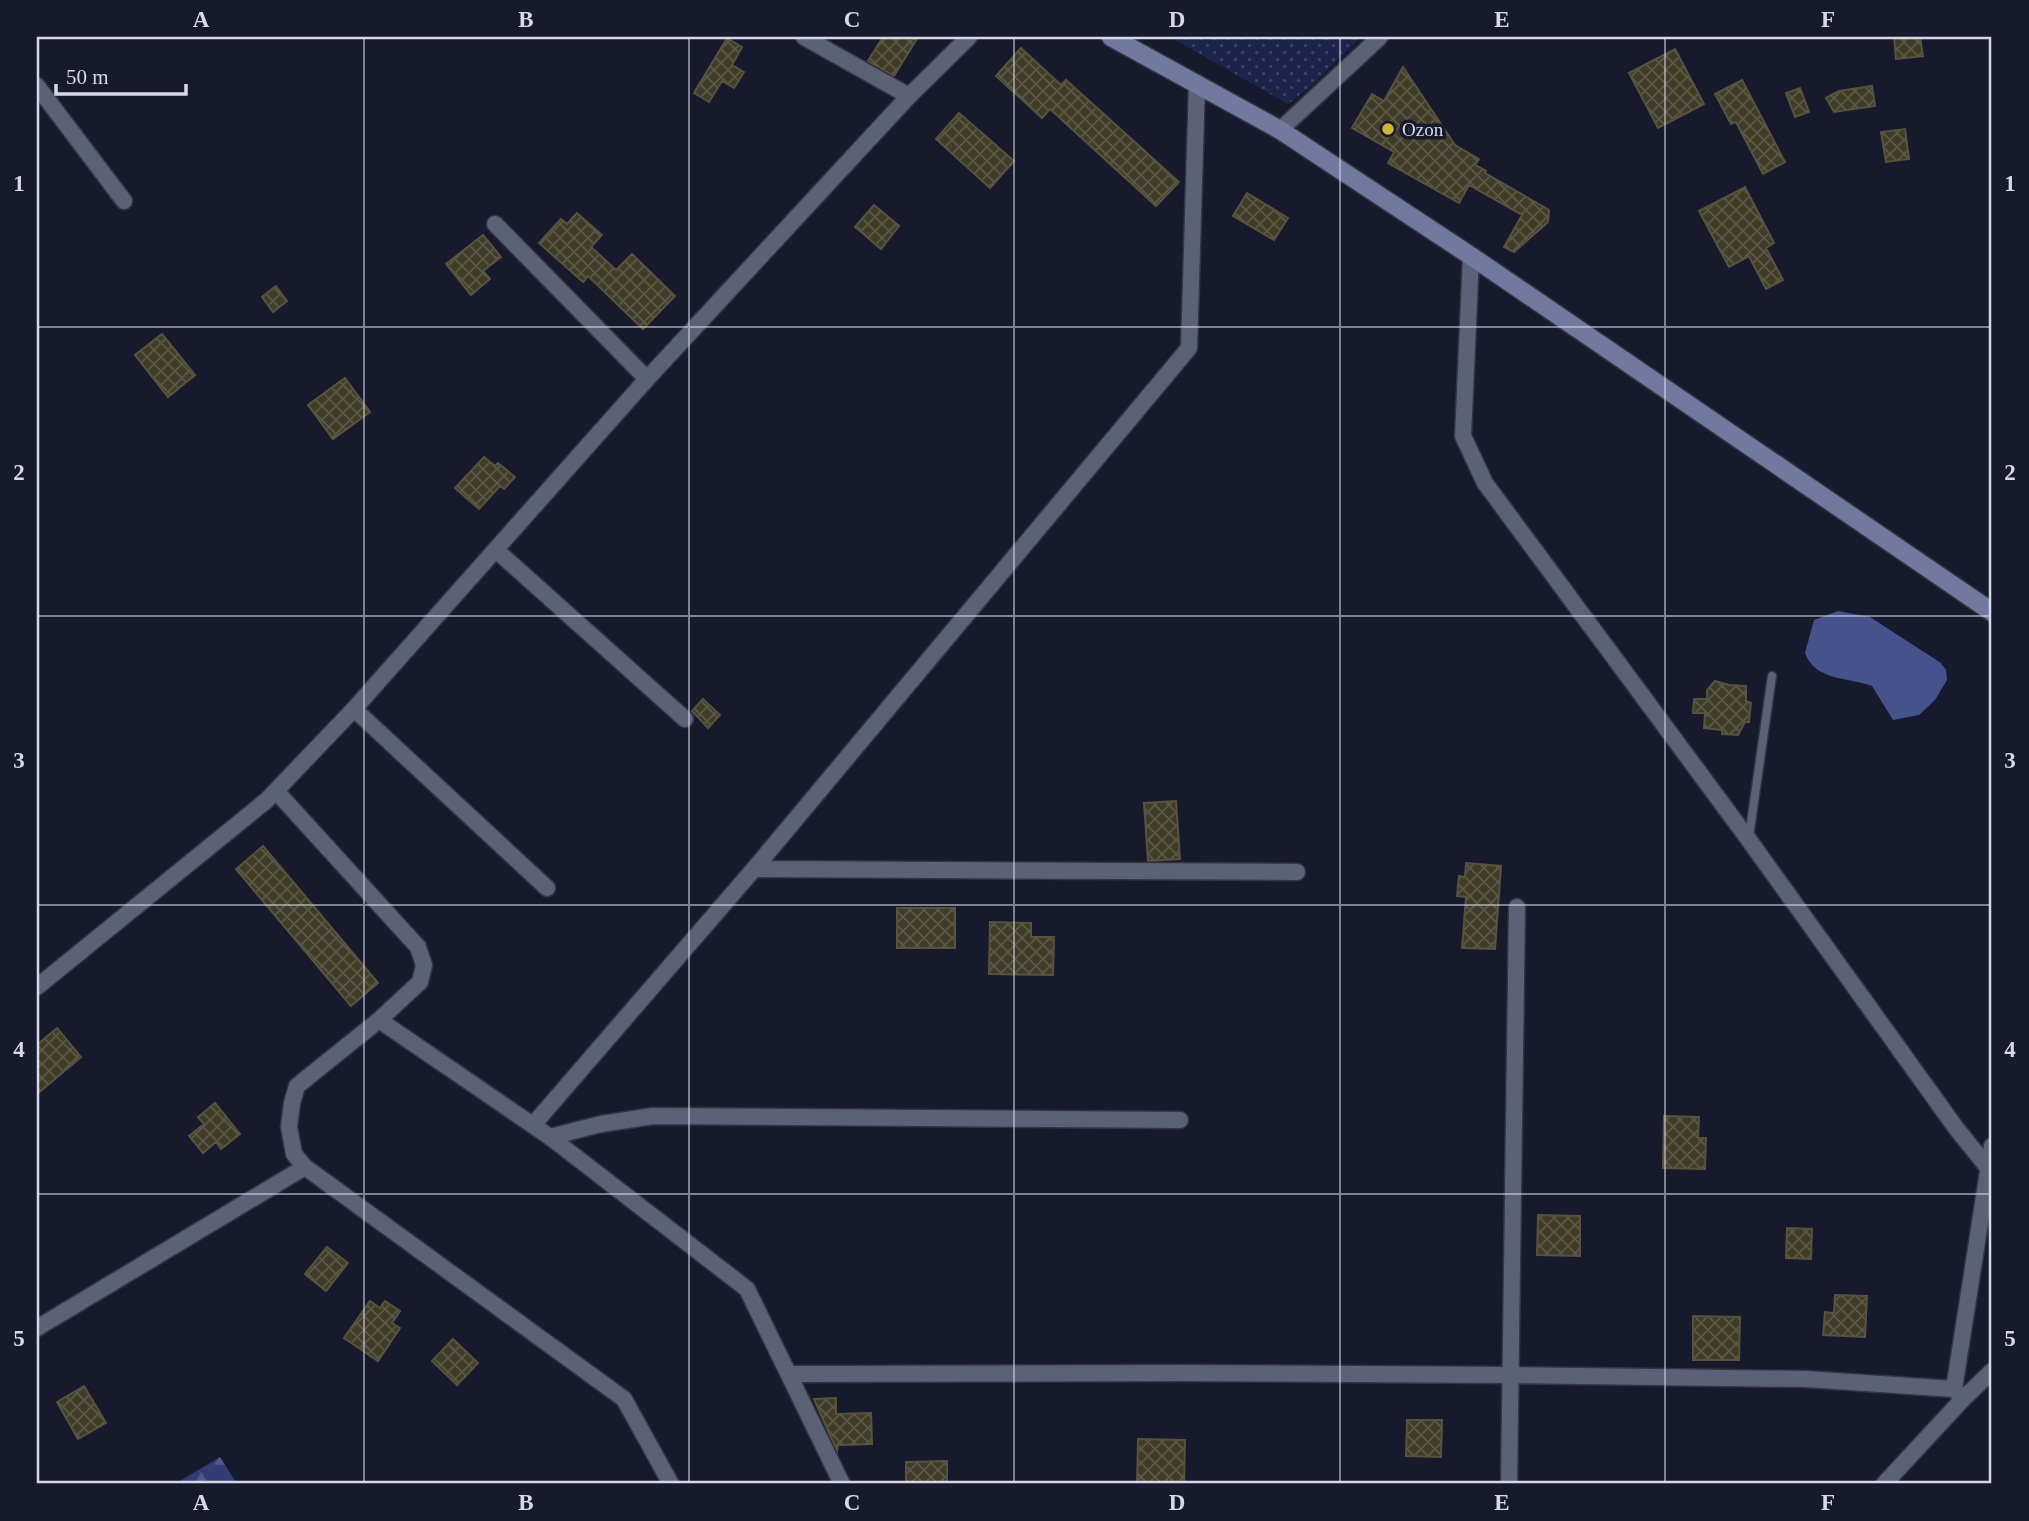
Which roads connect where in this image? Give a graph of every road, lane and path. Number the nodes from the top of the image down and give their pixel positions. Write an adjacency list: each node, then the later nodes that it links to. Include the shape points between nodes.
1 (804, 37): 7 (street)
2 (969, 37): 7 (street)
3 (1111, 37): 5 (street)
4 (1380, 37): 8 (street)
5 (1197, 83): 8 (street); 20 (street, via 1189,348)
6 (37, 86): 9 (street)
7 (909, 96): 12 (street)
8 (1280, 130): 11 (street)
9 (124, 201)
10 (495, 224): 12 (street)
11 (1471, 256): 14 (street); 19 (street, via 1463,436 1485,482)
12 (647, 379): 13 (street)
13 (496, 550): 16 (street); 17 (street)
14 (1992, 612)
15 (1772, 676): 19 (lane)
16 (354, 709): 18 (street); 22 (street)
17 (685, 719)
18 (276, 791): 24 (street); 25 (street, via 418,947 424,965 420,982)
19 (1749, 840): 31 (street)
20 (754, 870): 21 (street); 27 (street)
21 (1297, 872)
22 (547, 888)
23 (1517, 906): 35 (street)
24 (37, 986)
25 (379, 1020): 27 (street); 30 (street, via 297,1086 289,1127 294,1153)
26 (1180, 1120): 28 (street, via 653,1116)
27 (533, 1125): 28 (street)
28 (550, 1137): 34 (street, via 747,1289)
29 (1992, 1146): 31 (street)
30 (304, 1167): 32 (street); 37 (street, via 624,1399)
31 (1989, 1169): 36 (street)
32 (37, 1328)
33 (1992, 1371): 36 (street)
34 (790, 1374): 35 (street); 38 (street)
35 (1510, 1375): 36 (street, via 1807,1379); 39 (street)
36 (1959, 1394): 40 (street)
37 (671, 1484)
38 (842, 1484)
39 (1509, 1484)
40 (1884, 1484)

